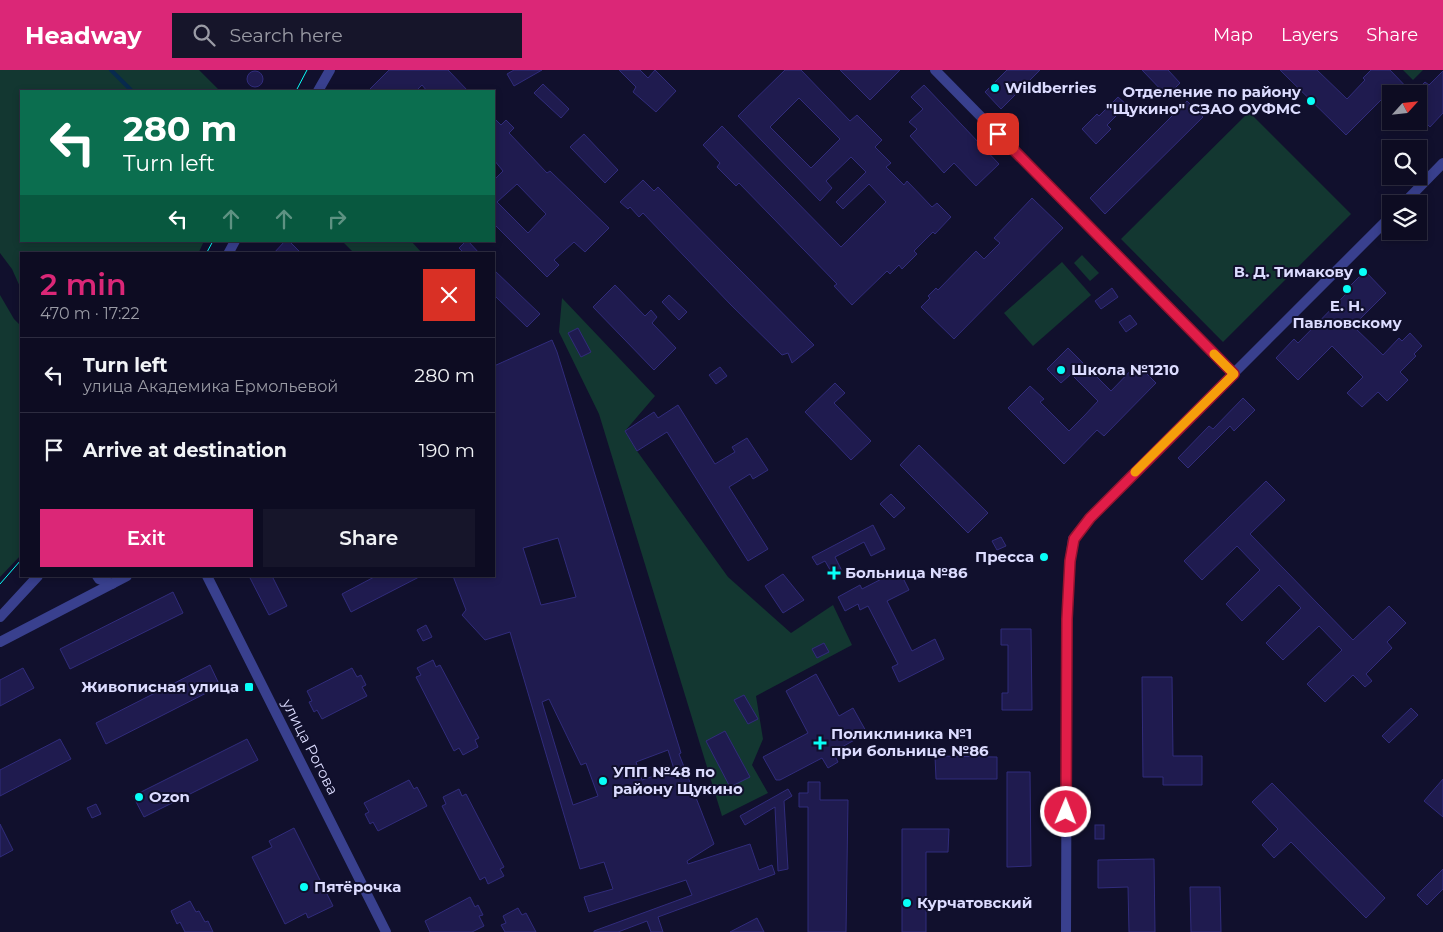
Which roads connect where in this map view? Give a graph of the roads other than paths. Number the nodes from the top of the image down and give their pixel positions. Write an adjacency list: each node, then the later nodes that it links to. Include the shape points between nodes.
1 (330, 70): 3 (street)
2 (935, 70): 7 (street)
3 (319, 90)
4 (1443, 163): 5 (street)
5 (1412, 195)
6 (1382, 225): 7 (street)
7 (1234, 374): 16 (street, via 1090,518 1074,539 1067,611)
8 (37, 577): 13 (street)
9 (98, 577): 12 (street)
10 (125, 577): 12 (street)
11 (208, 577): 15 (street, улица Рогова)
12 (112, 584): 14 (street)
13 (0, 617)
14 (0, 642)
15 (386, 932)
16 (1066, 932)

